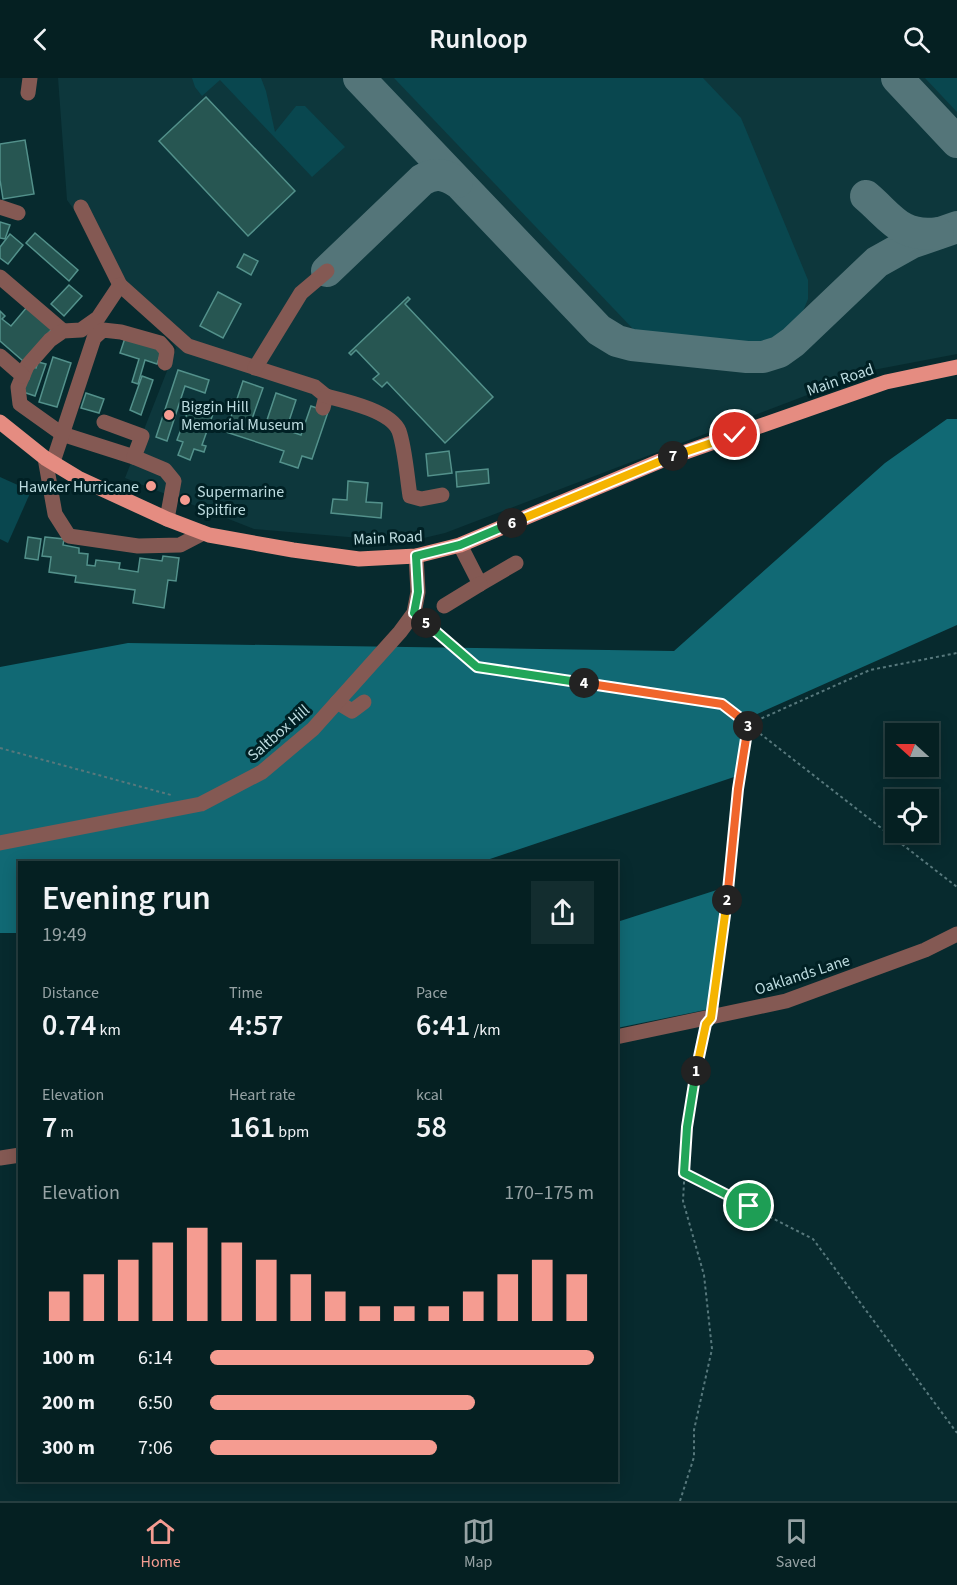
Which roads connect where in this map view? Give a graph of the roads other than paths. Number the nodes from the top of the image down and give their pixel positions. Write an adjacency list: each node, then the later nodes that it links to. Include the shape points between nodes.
1 (0, 207): 3 (street)
2 (81, 207): 6 (street)
3 (18, 213)
4 (327, 271): 11 (street, via 301,293)
5 (0, 278): 7 (street)
6 (120, 285): 7 (street, via 98,318 81,330); 11 (street, via 188,346)
7 (63, 331): 12 (street, via 50,340)
8 (0, 356): 12 (street)
9 (165, 363): 15 (street, via 166,351 160,343 103,330 94,338)
10 (957, 367): 21 (main road, Main Road, via 886,382 660,461)
11 (255, 368): 18 (street, via 315,387 325,402 345,400 388,417 399,430 410,495 421,499)
12 (22, 376): 15 (street, via 18,387 20,404)
13 (0, 422): 17 (main road, Main Road)
14 (104, 422): 16 (street, via 142,436)
15 (62, 434): 16 (street); 17 (street)
16 (134, 457): 19 (street, via 165,470 174,480)
17 (49, 460): 19 (main road, Main Road, via 78,478); 20 (street, via 55,514 69,536 138,546 180,545)
18 (442, 495)
19 (167, 519): 20 (main road, Main Road)
20 (203, 533): 22 (main road, Main Road, via 359,559)
21 (460, 545): 22 (main road, Main Road); 24 (street)
22 (416, 556): 26 (street, Saltbox Hill, via 418,592 414,613)
23 (516, 563): 24 (street)
24 (480, 584): 25 (street)
25 (444, 606)
26 (337, 702): 27 (street, via 352,711); 28 (street, Saltbox Hill, via 313,729 262,772 201,804)
27 (364, 702)
28 (0, 843)
29 (957, 934): 30 (street, Oaklands Lane, via 925,950 786,1001)
30 (618, 1037)
31 (18, 1155): 32 (street)
32 (0, 1158)

